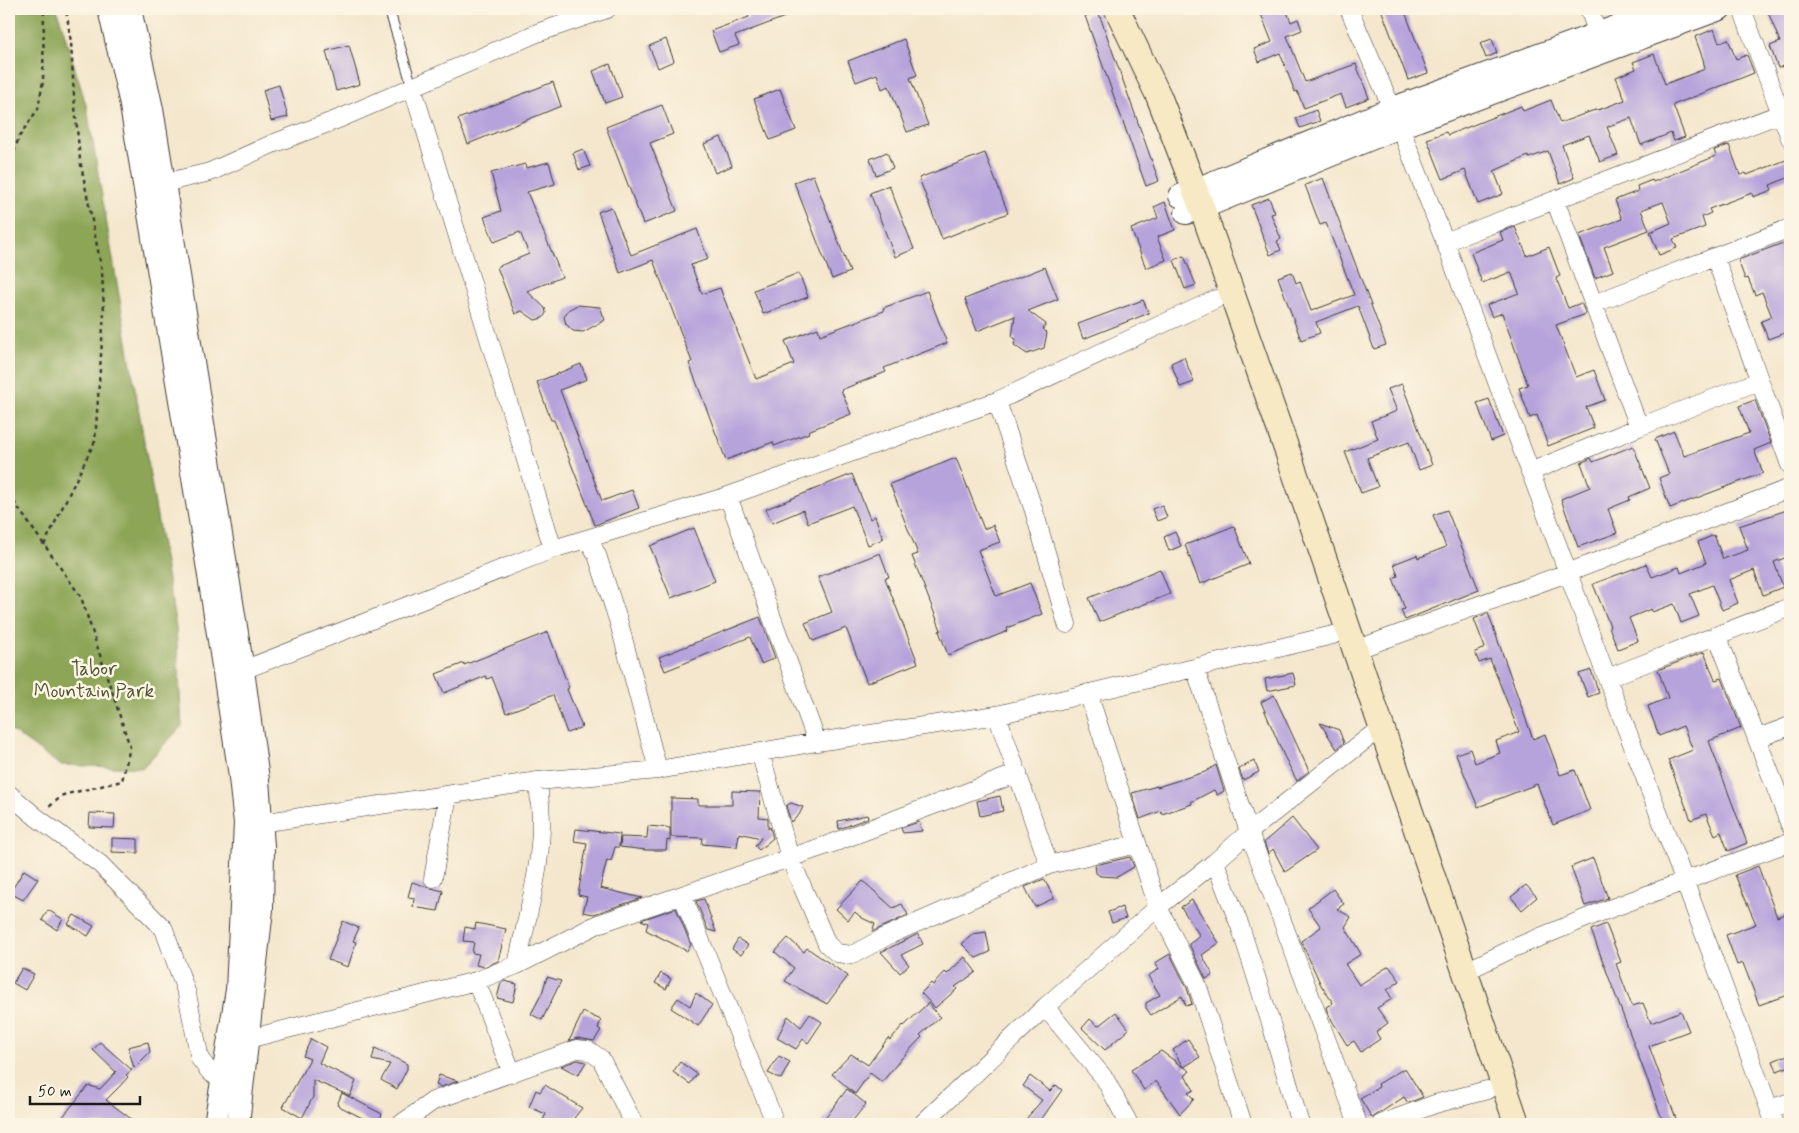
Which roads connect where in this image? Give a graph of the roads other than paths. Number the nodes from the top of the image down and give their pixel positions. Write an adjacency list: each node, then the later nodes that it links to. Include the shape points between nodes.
1 (109, 9): 17 (street)
2 (130, 9): 17 (street, via 152,109)
3 (389, 9): 13 (lane)
4 (606, 9): 13 (street, via 537,32)
5 (1101, 9): 19 (main road)
6 (1117, 9): 19 (main road, via 1159,97)
7 (1349, 9): 15 (street)
8 (1589, 9): 12 (street)
9 (1665, 9): 12 (street)
10 (1715, 9): 15 (street)
11 (1742, 9): 14 (street)
12 (1598, 34): 15 (street)
13 (412, 86): 17 (street, via 210,172); 33 (street)
14 (1786, 112): 16 (street); 18 (street)
15 (1396, 118): 19 (street); 21 (street)
16 (1790, 138)
17 (154, 184): 41 (street); 73 (street, via 245,822 237,990)
18 (1555, 200): 21 (street); 24 (street)
19 (1191, 201): 23 (main road); 39 (main road)
20 (1790, 228): 22 (street)
21 (1444, 242): 29 (street)
22 (1715, 257): 24 (street); 25 (street)
23 (1216, 299): 26 (street); 37 (main road)
24 (1593, 304): 27 (street)
25 (1759, 381): 27 (street); 28 (street)
26 (997, 401): 31 (street); 36 (street, via 1034,510)
27 (1639, 428): 29 (street)
28 (1790, 465)
29 (1530, 472): 34 (street)
30 (1790, 488): 34 (street)
31 (728, 496): 32 (street); 48 (street)
32 (588, 539): 33 (street); 50 (street, via 597,555 619,623)
33 (553, 549): 41 (street)
34 (1567, 573): 39 (street); 42 (street)
35 (1790, 607): 38 (street)
36 (1067, 624)
37 (1333, 635): 40 (street); 46 (main road)
38 (1717, 635): 42 (street); 47 (street)
39 (1355, 650): 68 (main road)
40 (1195, 668): 43 (street); 57 (street)
41 (243, 670): 55 (street)
42 (1606, 678): 64 (street)
43 (1088, 693): 44 (street); 59 (street)
44 (997, 715): 48 (street); 51 (street)
45 (1790, 726): 47 (street)
46 (1369, 737): 57 (street); 74 (main road)
47 (1758, 738): 56 (street)
48 (817, 742): 49 (street)
49 (760, 752): 50 (street); 60 (street)
50 (658, 770): 52 (street)
51 (1018, 773): 60 (street); 62 (street)
52 (538, 782): 54 (street); 67 (street, via 539,847)
53 (9, 794): 73 (street, via 100,864 164,929 187,994 200,1059)
54 (448, 795): 55 (street); 63 (street)
55 (261, 823): 71 (street, via 262,909)
56 (1790, 826)
57 (1249, 832): 61 (street); 87 (street)
58 (1790, 842): 64 (street)
59 (1137, 844): 62 (street); 66 (street)
60 (790, 858): 62 (street, via 827,944 837,953 852,955); 65 (street)
61 (1215, 862): 66 (street); 86 (street, via 1243,935)
62 (1049, 865)
63 (433, 878)
64 (1684, 880): 68 (street); 77 (street)
65 (682, 895): 67 (street, via 598,924); 76 (street)
66 (1158, 907): 70 (street); 85 (street, via 1198,984)
67 (517, 965): 69 (street)
68 (1464, 972): 90 (main road)
69 (476, 981): 71 (street); 72 (street)
70 (1045, 1007): 78 (street); 84 (street, via 1105,1079)
71 (248, 1039): 80 (street)
72 (512, 1073): 82 (street, via 433,1101); 83 (street, via 578,1049 588,1050 601,1059)
73 (222, 1080): 79 (street)
74 (1487, 1090): 88 (street, via 1435,1104); 89 (main road)
75 (1790, 1102): 77 (street)
76 (772, 1115)
77 (1773, 1117)
78 (928, 1123)
79 (215, 1124)
80 (238, 1124): 81 (street)
81 (245, 1124)
82 (401, 1124)
83 (634, 1124)
84 (1129, 1124)
85 (1243, 1124)
86 (1300, 1124)
87 (1358, 1124)
88 (1381, 1124)
89 (1499, 1124)
90 (1517, 1124)

